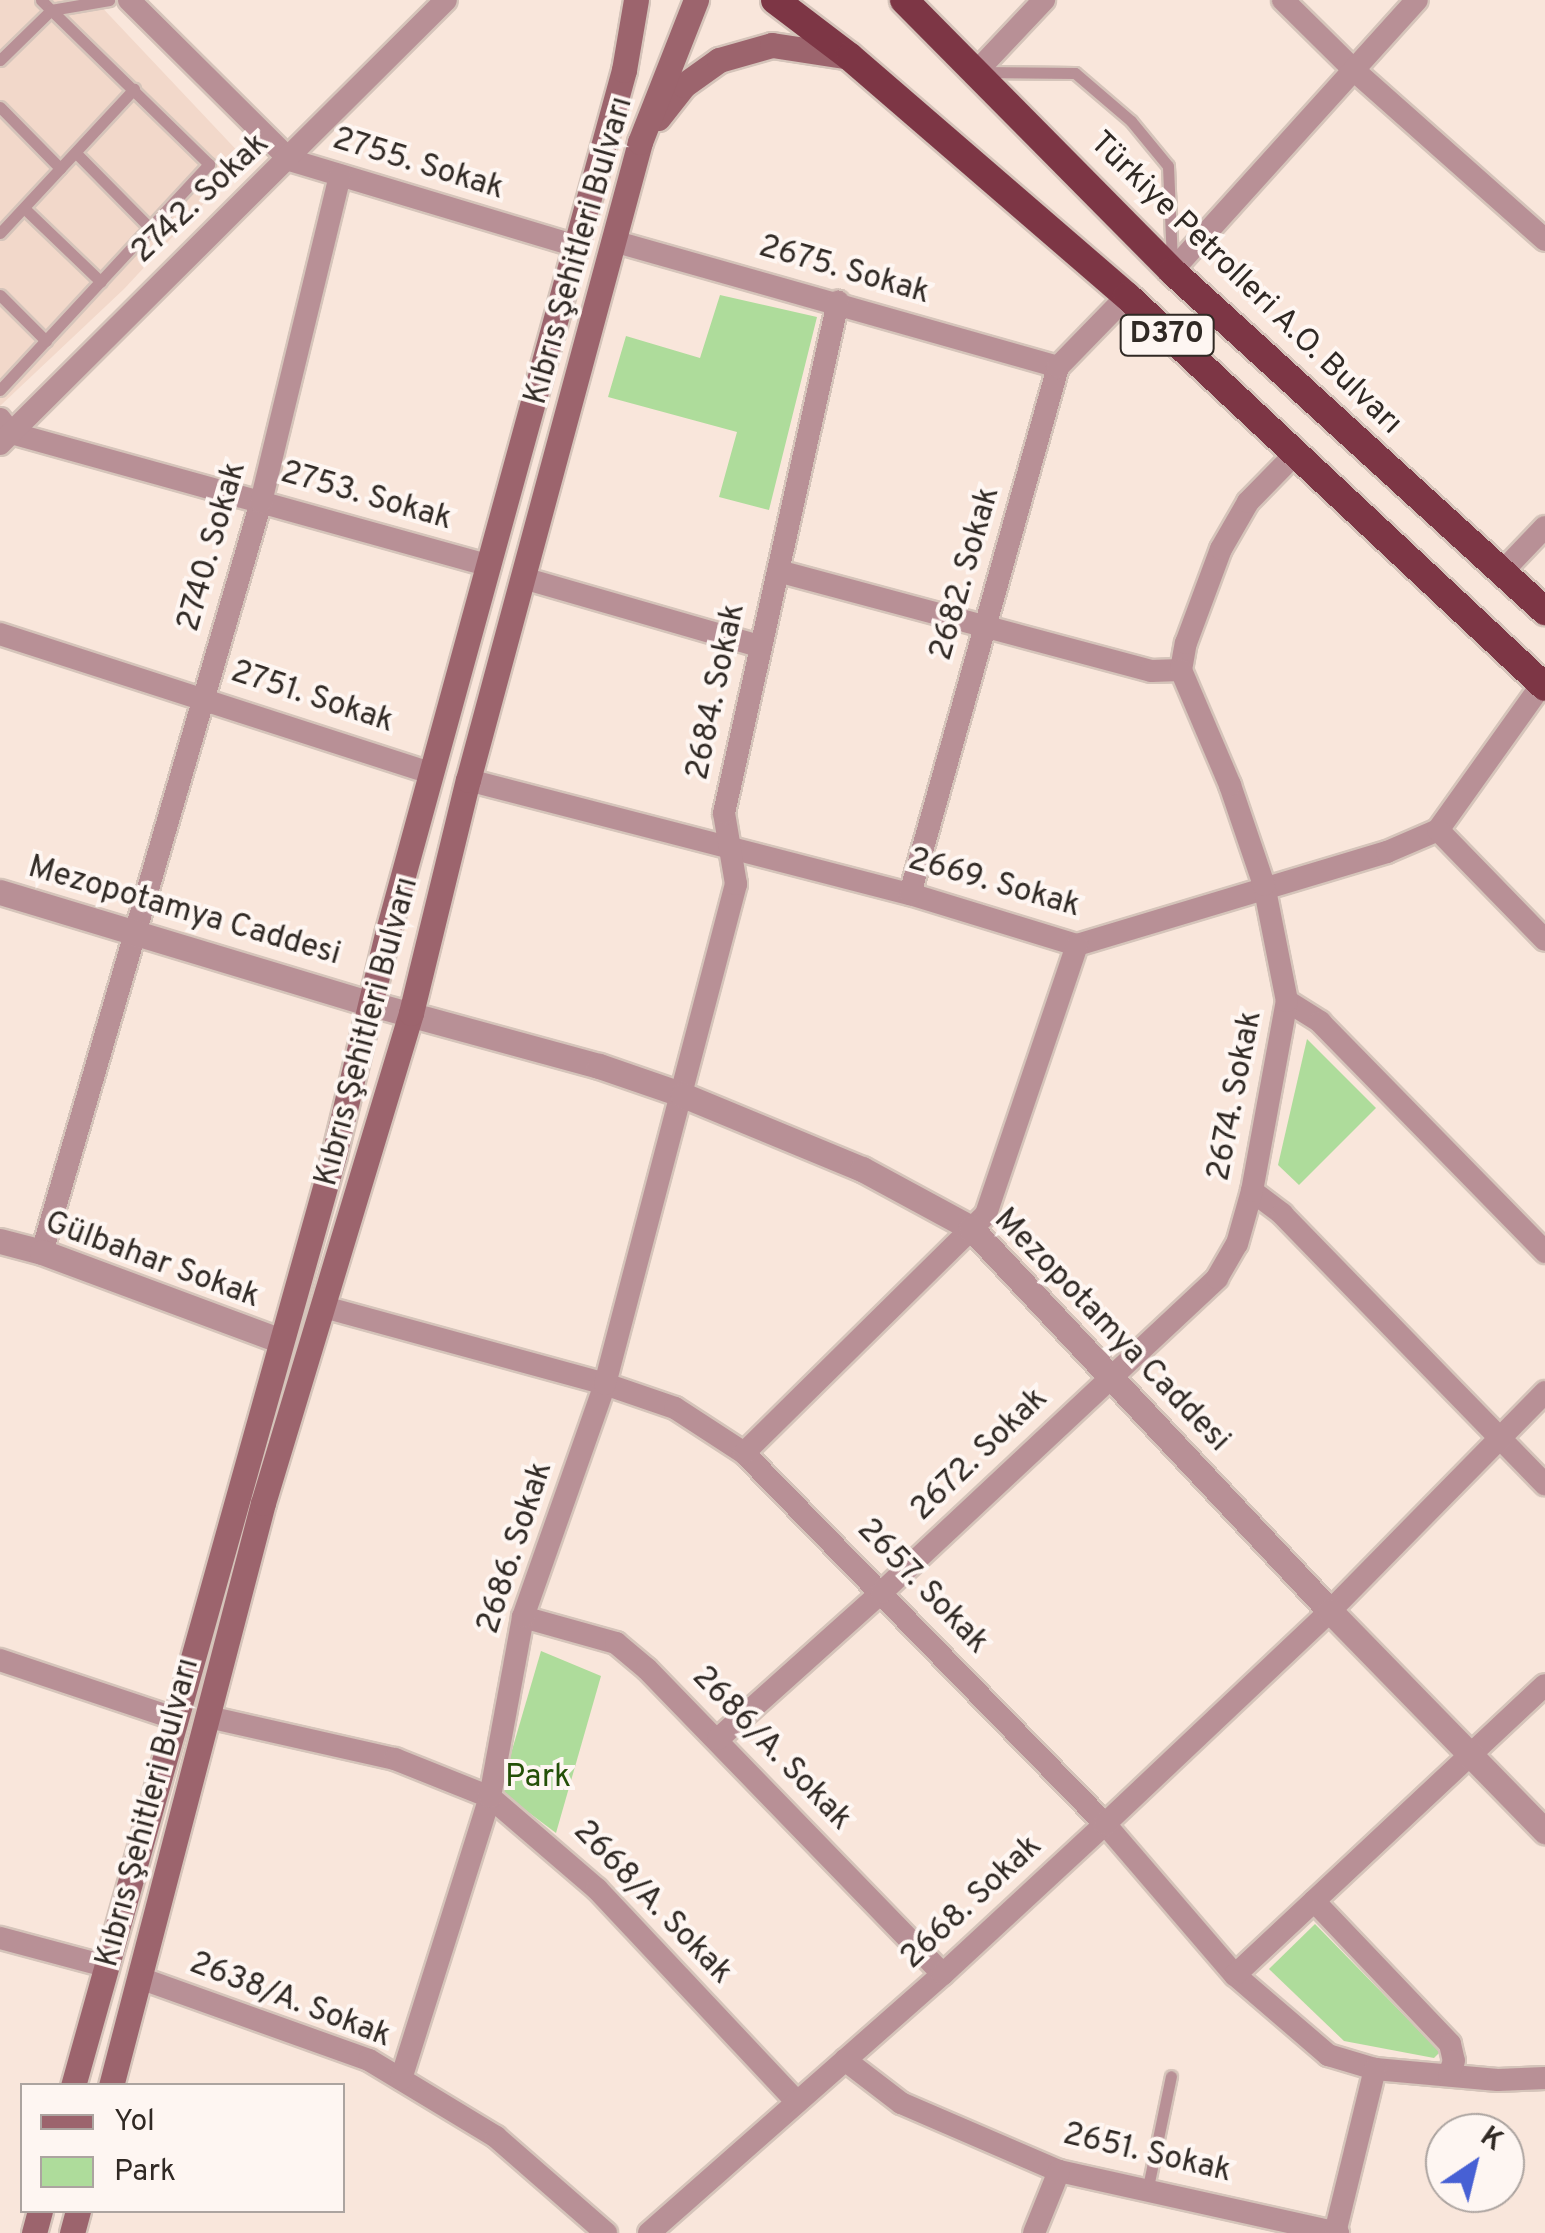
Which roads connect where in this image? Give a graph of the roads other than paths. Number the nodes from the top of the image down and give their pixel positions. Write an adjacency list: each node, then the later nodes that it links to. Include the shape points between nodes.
1 (41, 0): 12 (lane)
2 (109, 0): 12 (lane)
3 (129, 0): 21 (street, 2755. Sokak)
4 (446, 0): 21 (street, 2742. Sokak)
5 (636, 0): 29 (main road, Kıbrıs Şehitleri Bulvarı, via 624,70)
6 (696, 0): 19 (main road, Kıbrıs Şehitleri Bulvarı)
7 (775, 0): 13 (highway, D370)
8 (904, 0): 15 (highway, Türkiye Petrolleri A.O. Bulvarı / D370)
9 (1044, 0): 15 (street)
10 (1284, 0): 16 (street)
11 (1417, 0): 16 (street)
12 (51, 10): 14 (lane); 17 (lane)
13 (850, 57): 19 (main road, via 772,45 718,60 684,85); 33 (highway, D370)
14 (0, 60)
15 (977, 71): 30 (highway, Türkiye Petrolleri A.O. Bulvarı / D370); 30 (lane, via 1075,73 1131,121 1168,166)
16 (1356, 72): 27 (street); 30 (street)
17 (134, 89): 20 (lane); 26 (lane, via 209,164)
18 (0, 107): 22 (lane)
19 (640, 142): 28 (main road, Kıbrıs Şehitleri Bulvarı)
20 (76, 153): 22 (lane); 26 (lane)
21 (290, 160): 23 (street, 2755. Sokak); 38 (street, 2742. Sokak)
22 (60, 168): 24 (lane)
23 (340, 175): 29 (street, 2755. Sokak); 40 (street, 2740. Sokak)
24 (25, 209): 25 (lane); 31 (lane)
25 (3, 225)
26 (150, 228): 31 (lane)
27 (1545, 240)
28 (613, 241): 34 (street, 2675. Sokak); 45 (main road, Kıbrıs Şehitleri Bulvarı)
29 (573, 245): 42 (main road, Kıbrıs Şehitleri Bulvarı)
30 (1172, 271): 44 (highway, Türkiye Petrolleri A.O. Bulvarı / D370)
31 (101, 282): 35 (lane)
32 (0, 295): 35 (lane)
33 (1127, 296): 36 (street, 2682. Sokak); 39 (highway, D370)
34 (838, 302): 36 (street, 2675. Sokak); 43 (street, 2684. Sokak)
35 (46, 341): 37 (lane)
36 (1058, 367): 47 (street, 2682. Sokak)
37 (0, 390)
38 (4, 432): 40 (street, 2753. Sokak)
39 (1295, 454): 50 (street, via 1248,502 1221,549); 51 (highway, D370)
40 (261, 502): 42 (street, 2753. Sokak); 52 (street, 2740. Sokak)
41 (1545, 527): 44 (street)
42 (490, 566): 53 (main road, Kıbrıs Şehitleri Bulvarı)
43 (778, 570): 47 (street); 49 (street, 2684. Sokak)
44 (1502, 572): 46 (highway, Türkiye Petrolleri A.O. Bulvarı / D370)
45 (523, 578): 49 (street); 54 (main road, Kıbrıs Şehitleri Bulvarı)
46 (1545, 611)
47 (985, 627): 50 (street, via 1151,671); 59 (street, 2682. Sokak)
48 (0, 634): 52 (street, 2751. Sokak)
49 (758, 646): 56 (street, 2684. Sokak, via 724,813)
50 (1182, 670): 57 (street, 2674. Sokak)
51 (1544, 686): 55 (street)
52 (202, 696): 53 (street, 2751. Sokak); 60 (street, 2740. Sokak)
53 (431, 773): 64 (main road, Kıbrıs Şehitleri Bulvarı)
54 (468, 780): 56 (street, 2669. Sokak); 65 (main road, Kıbrıs Şehitleri Bulvarı)
55 (1438, 830): 57 (street, 2669. Sokak, via 1386,852); 61 (street)
56 (730, 846): 59 (street, 2669. Sokak); 66 (street, 2684. Sokak, via 736,884)
57 (1264, 886): 62 (street, 2669. Sokak); 63 (street, 2674. Sokak)
58 (0, 892): 60 (street, Mezopotamya Caddesi)
59 (910, 894): 62 (street, 2669. Sokak)
60 (134, 934): 64 (street, Mezopotamya Caddesi); 70 (street, 2740. Sokak)
61 (1545, 940)
62 (1077, 945): 68 (street, via 996,1192)
63 (1287, 1001): 67 (street, 2674. Sokak); 71 (street, via 1320,1022)
64 (372, 1004): 65 (street, Mezopotamya Caddesi); 73 (main road, Kıbrıs Şehitleri Bulvarı)
65 (412, 1013): 66 (street, Mezopotamya Caddesi); 72 (main road, Kıbrıs Şehitleri Bulvarı)
66 (683, 1095): 68 (street, Mezopotamya Caddesi, via 862,1169); 75 (street, 2686. Sokak)
67 (1252, 1192): 74 (street, 2674. Sokak, via 1238,1244 1217,1278); 77 (street, via 1282,1214)
68 (971, 1228): 74 (street, Mezopotamya Caddesi); 78 (street)
69 (0, 1242): 70 (street, Gülbahar Sokak)
70 (42, 1252): 73 (street, Gülbahar Sokak)
71 (1545, 1252)
72 (324, 1307): 75 (street, 2657. Sokak); 85 (main road, Kıbrıs Şehitleri Bulvarı)
73 (281, 1340): 86 (main road, Kıbrıs Şehitleri Bulvarı)
74 (1108, 1378): 80 (street, 2672. Sokak); 81 (street, Mezopotamya Caddesi)
75 (605, 1384): 78 (street, 2657. Sokak, via 675,1408); 82 (street, 2686. Sokak)
76 (1545, 1392): 77 (street, 2668. Sokak)
77 (1498, 1437): 79 (street); 81 (street, 2668. Sokak)
78 (744, 1453): 80 (street, 2657. Sokak)
79 (1545, 1484)
80 (882, 1592): 87 (street, 2672. Sokak); 90 (street, 2657. Sokak)
81 (1330, 1611): 88 (street, Mezopotamya Caddesi); 90 (street, 2668. Sokak)
82 (523, 1617): 87 (street, 2686/A. Sokak, via 616,1644); 89 (street, 2686. Sokak)
83 (0, 1660): 86 (street)
84 (1545, 1685): 88 (street)
85 (208, 1717): 89 (street, 2668/A. Sokak, via 395,1759); 97 (main road, Kıbrıs Şehitleri Bulvarı)
86 (176, 1718): 94 (main road, Kıbrıs Şehitleri Bulvarı)
87 (718, 1739): 95 (street, 2686/A. Sokak)
88 (1471, 1756): 91 (street, Mezopotamya Caddesi); 92 (street)
89 (490, 1797): 103 (street, 2686. Sokak); 106 (street, 2668/A. Sokak, via 598,1889)
90 (1106, 1824): 95 (street, 2668. Sokak); 96 (street, 2657. Sokak)
91 (1545, 1831)
92 (1314, 1902): 96 (street); 100 (street, via 1450,2044 1454,2061)
93 (0, 1938): 94 (street)
94 (106, 1966): 104 (main road, Kıbrıs Şehitleri Bulvarı)
95 (943, 1974): 98 (street, 2668. Sokak)
96 (1235, 1975): 99 (street, 2657. Sokak, via 1328,2055)
97 (140, 1978): 103 (street, 2638/A. Sokak, via 369,2060); 105 (main road, Kıbrıs Şehitleri Bulvarı)
98 (845, 2060): 106 (street, 2668. Sokak); 107 (street, 2651. Sokak, via 901,2104)
99 (1374, 2069): 100 (street, 2657. Sokak); 112 (street)
100 (1448, 2075): 102 (street, 2657. Sokak)
101 (1171, 2076): 108 (lane)
102 (1545, 2078)
103 (400, 2079): 109 (street, 2638/A. Sokak, via 496,2137)
104 (74, 2083)
105 (113, 2083)
106 (797, 2102): 110 (street, 2668. Sokak)
107 (1059, 2170): 108 (street, 2651. Sokak); 111 (street)
108 (1148, 2187): 112 (street, 2651. Sokak)
109 (605, 2233)
110 (650, 2233)
111 (1034, 2233)
112 (1336, 2233)

